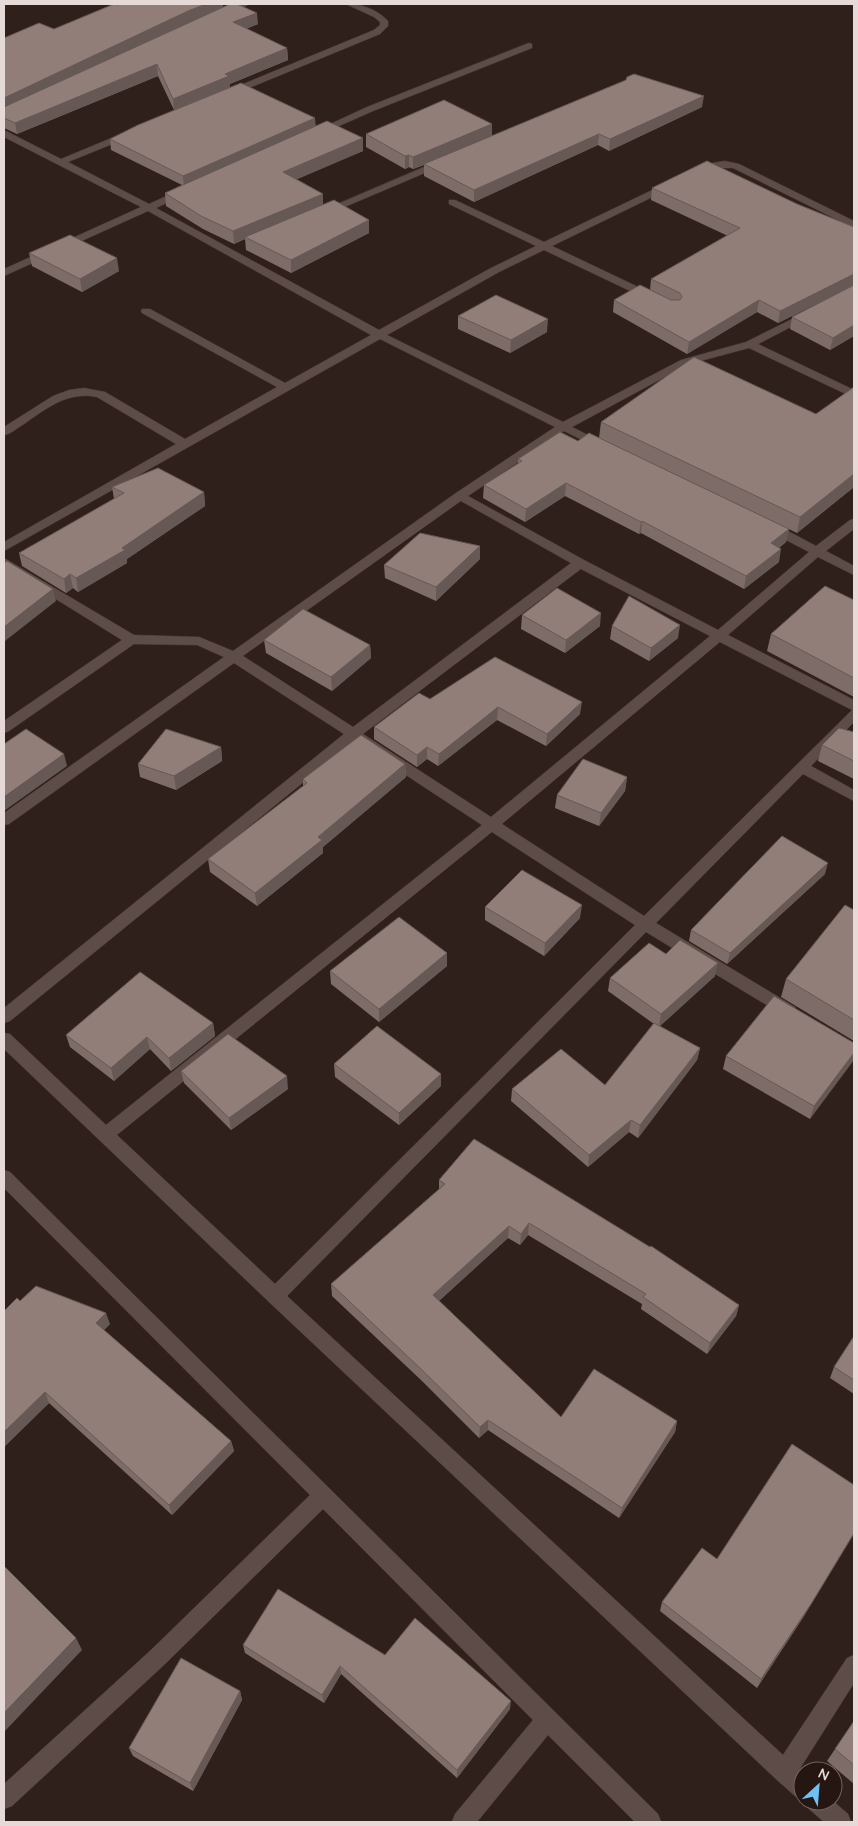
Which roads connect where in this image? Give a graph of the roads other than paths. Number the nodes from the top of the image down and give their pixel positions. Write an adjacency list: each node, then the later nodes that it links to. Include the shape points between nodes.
1 (246, 4): 3 (street)
2 (350, 4): 5 (street, via 377,15 384,21 384,26 377,32)
3 (210, 18)
4 (529, 46): 8 (street)
5 (224, 95)
6 (143, 128): 10 (street)
7 (4, 133): 10 (street)
8 (308, 137)
9 (456, 157): 14 (street)
10 (62, 162): 13 (street)
11 (192, 188): 13 (street)
12 (452, 202): 16 (street)
13 (148, 207): 17 (street); 21 (street, via 232,250)
14 (310, 218)
15 (854, 225): 16 (street, via 736,166 722,163 711,165)
16 (544, 246): 18 (street); 21 (street)
17 (4, 273)
18 (657, 301)
19 (819, 308): 22 (street)
20 (146, 311): 23 (street)
21 (379, 335): 23 (street); 25 (street)
22 (750, 344): 24 (street); 25 (street, via 679,365)
23 (286, 388): 27 (street)
24 (854, 394)
25 (563, 427): 28 (street); 29 (street)
26 (4, 432): 27 (street, via 60,397 85,391 101,394)
27 (185, 444): 32 (street)
28 (609, 450)
29 (460, 496): 35 (street); 39 (street)
30 (756, 520): 33 (street)
31 (854, 523): 33 (street)
32 (4, 547)
33 (818, 551): 36 (street); 37 (street)
34 (4, 562): 38 (street)
35 (580, 563): 37 (street); 43 (street)
36 (854, 571)
37 (718, 636): 40 (street); 47 (street)
38 (132, 639): 39 (street, via 199,640); 42 (street)
39 (235, 657): 43 (street); 46 (street)
40 (854, 706)
41 (854, 714): 44 (street)
42 (4, 728)
43 (352, 734): 47 (street); 49 (street)
44 (801, 767): 45 (street); 48 (street)
45 (854, 796)
46 (4, 820)
47 (492, 824): 48 (street); 52 (street)
48 (646, 924): 50 (street); 54 (street)
49 (4, 1017)
50 (804, 1020)
51 (4, 1039): 52 (street)
52 (105, 1135): 54 (street)
53 (4, 1177): 55 (street)
54 (275, 1296): 58 (street)
55 (323, 1496): 57 (street); 60 (street, via 158,1657)
56 (854, 1665): 58 (street)
57 (547, 1719): 62 (street); 63 (street)
58 (786, 1772): 59 (street)
59 (793, 1779)
60 (4, 1798)
61 (828, 1811): 64 (street)
62 (463, 1822)
63 (650, 1822)
64 (840, 1822)

